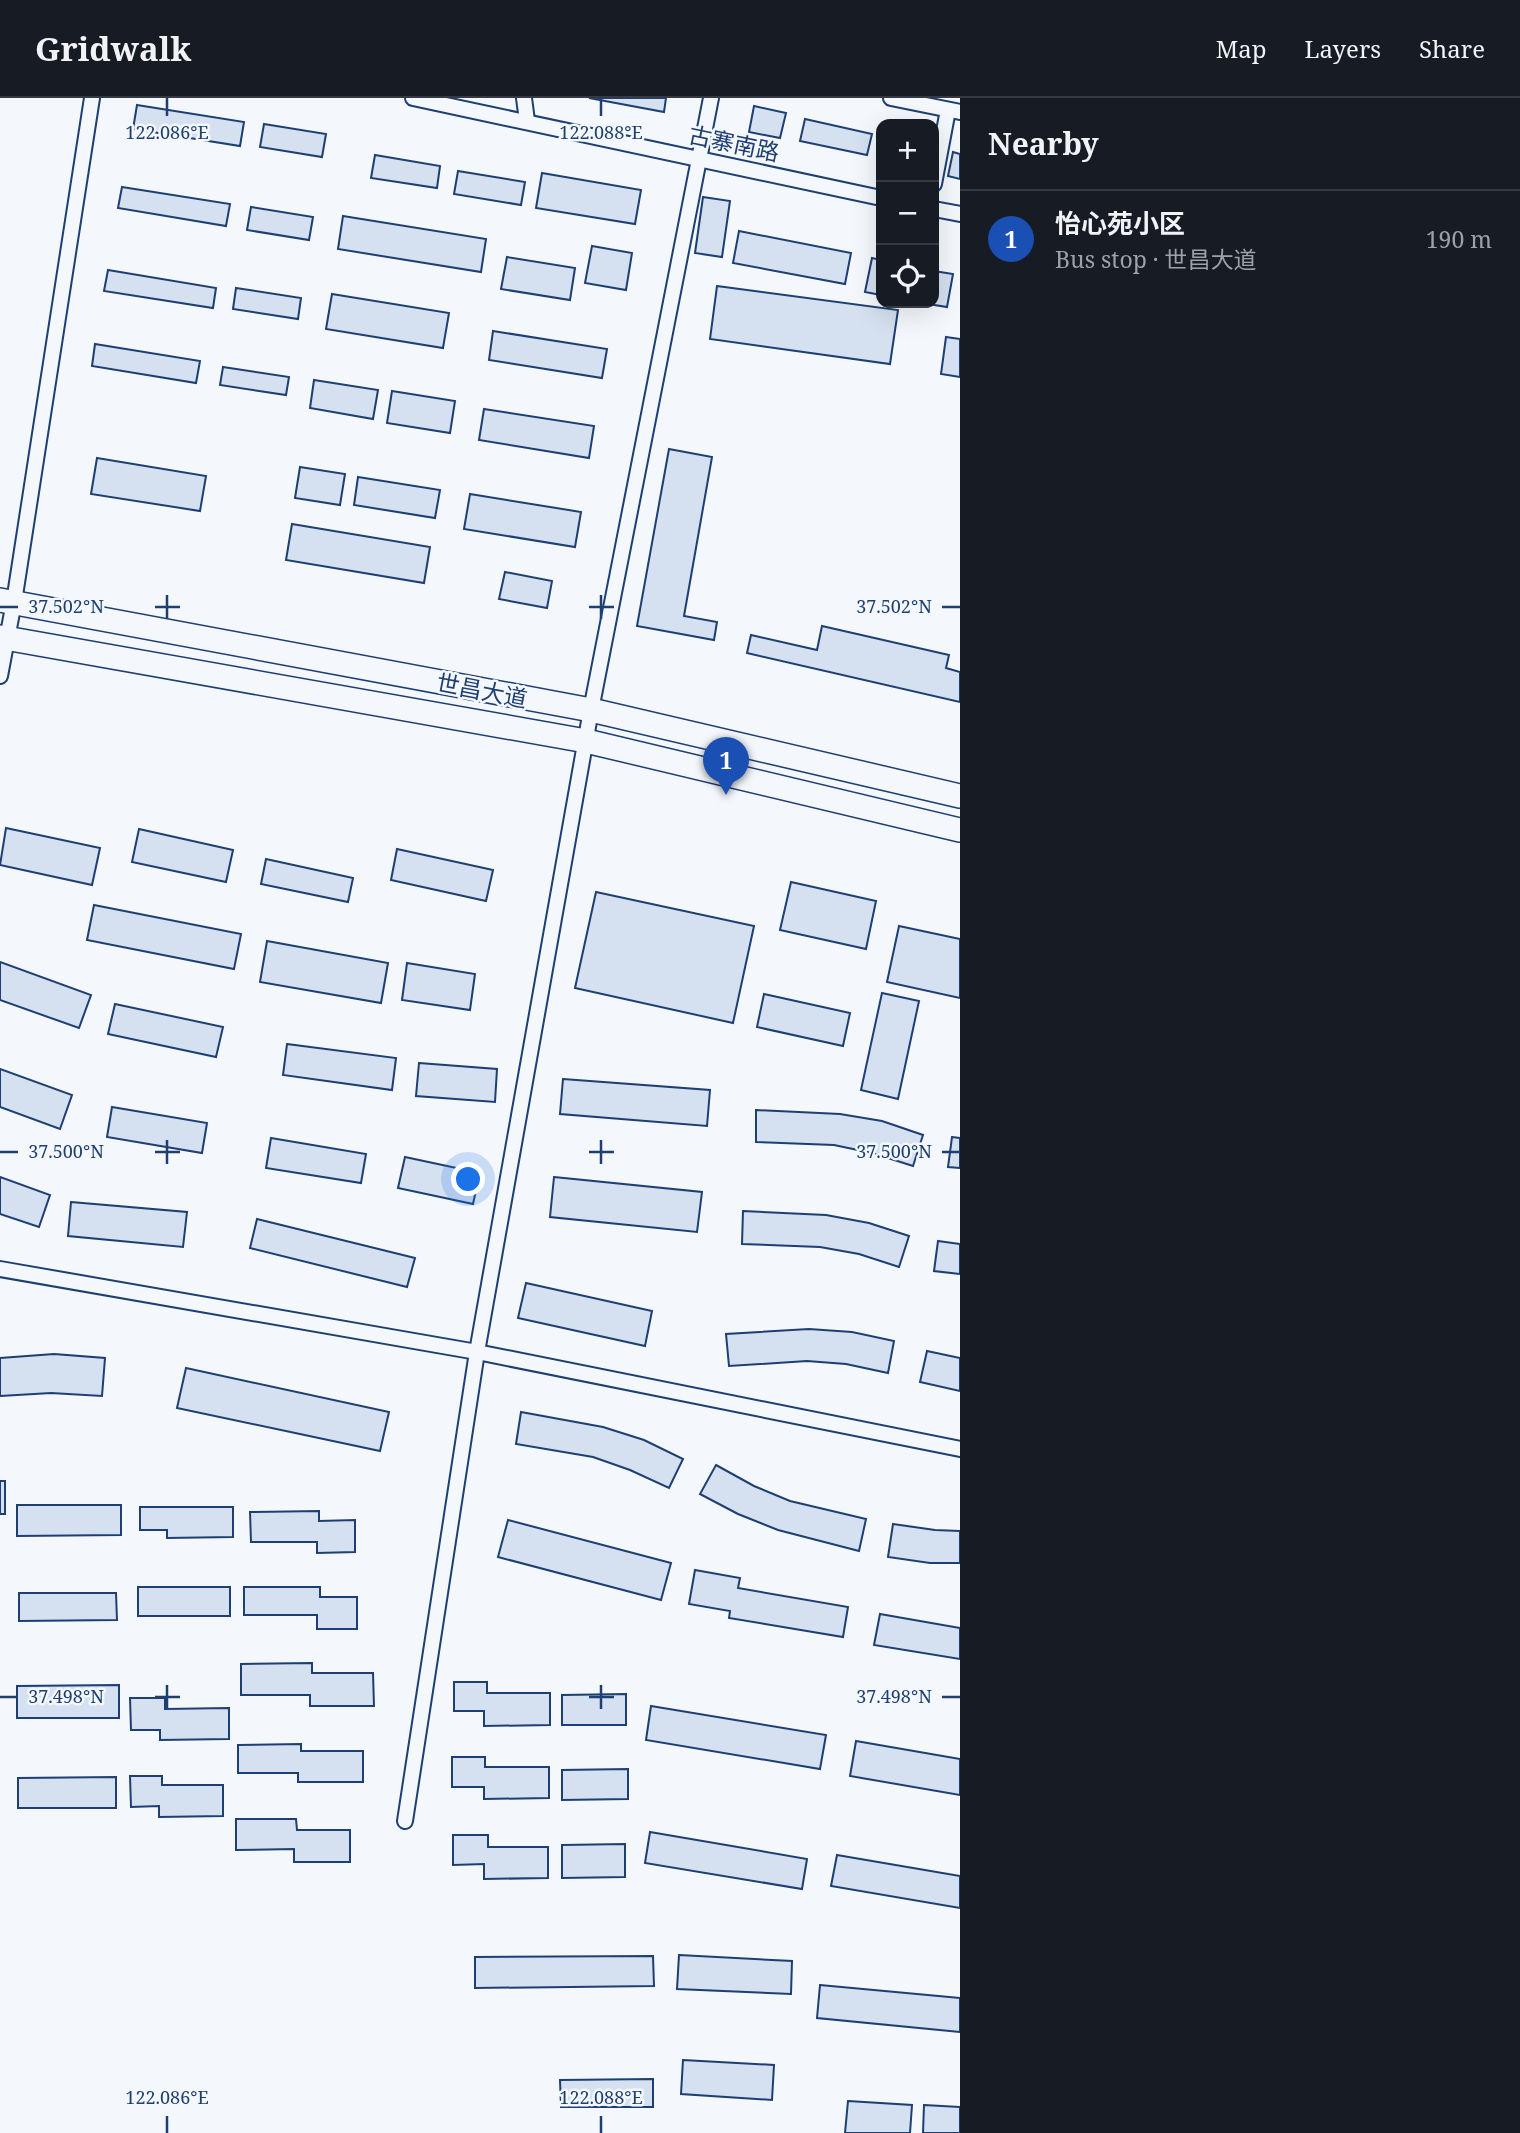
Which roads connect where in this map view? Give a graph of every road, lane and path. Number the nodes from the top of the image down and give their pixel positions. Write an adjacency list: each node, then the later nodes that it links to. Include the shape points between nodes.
1 (92, 98): 13 (street)
2 (413, 98): 7 (street, 古寨南路)
3 (524, 98): 7 (street)
4 (711, 98): 8 (street)
5 (891, 98): 6 (street)
6 (954, 111): 9 (street)
7 (527, 121): 8 (street, 古寨南路)
8 (699, 159): 10 (street, 古寨南路); 16 (street)
9 (935, 182)
10 (876, 197)
11 (939, 210): 12 (street)
12 (960, 214)
13 (7, 601): 14 (street); 16 (main road, 世昌大道)
14 (4, 638): 15 (street); 17 (main road, 世昌大道)
15 (0, 676)
16 (591, 710): 17 (street); 18 (main road, 世昌大道)
17 (586, 741): 19 (main road, 世昌大道); 21 (street)
18 (960, 796)
19 (960, 830)
20 (0, 1269): 21 (street)
21 (477, 1352): 22 (street); 23 (street)
22 (960, 1449)
23 (405, 1821)

